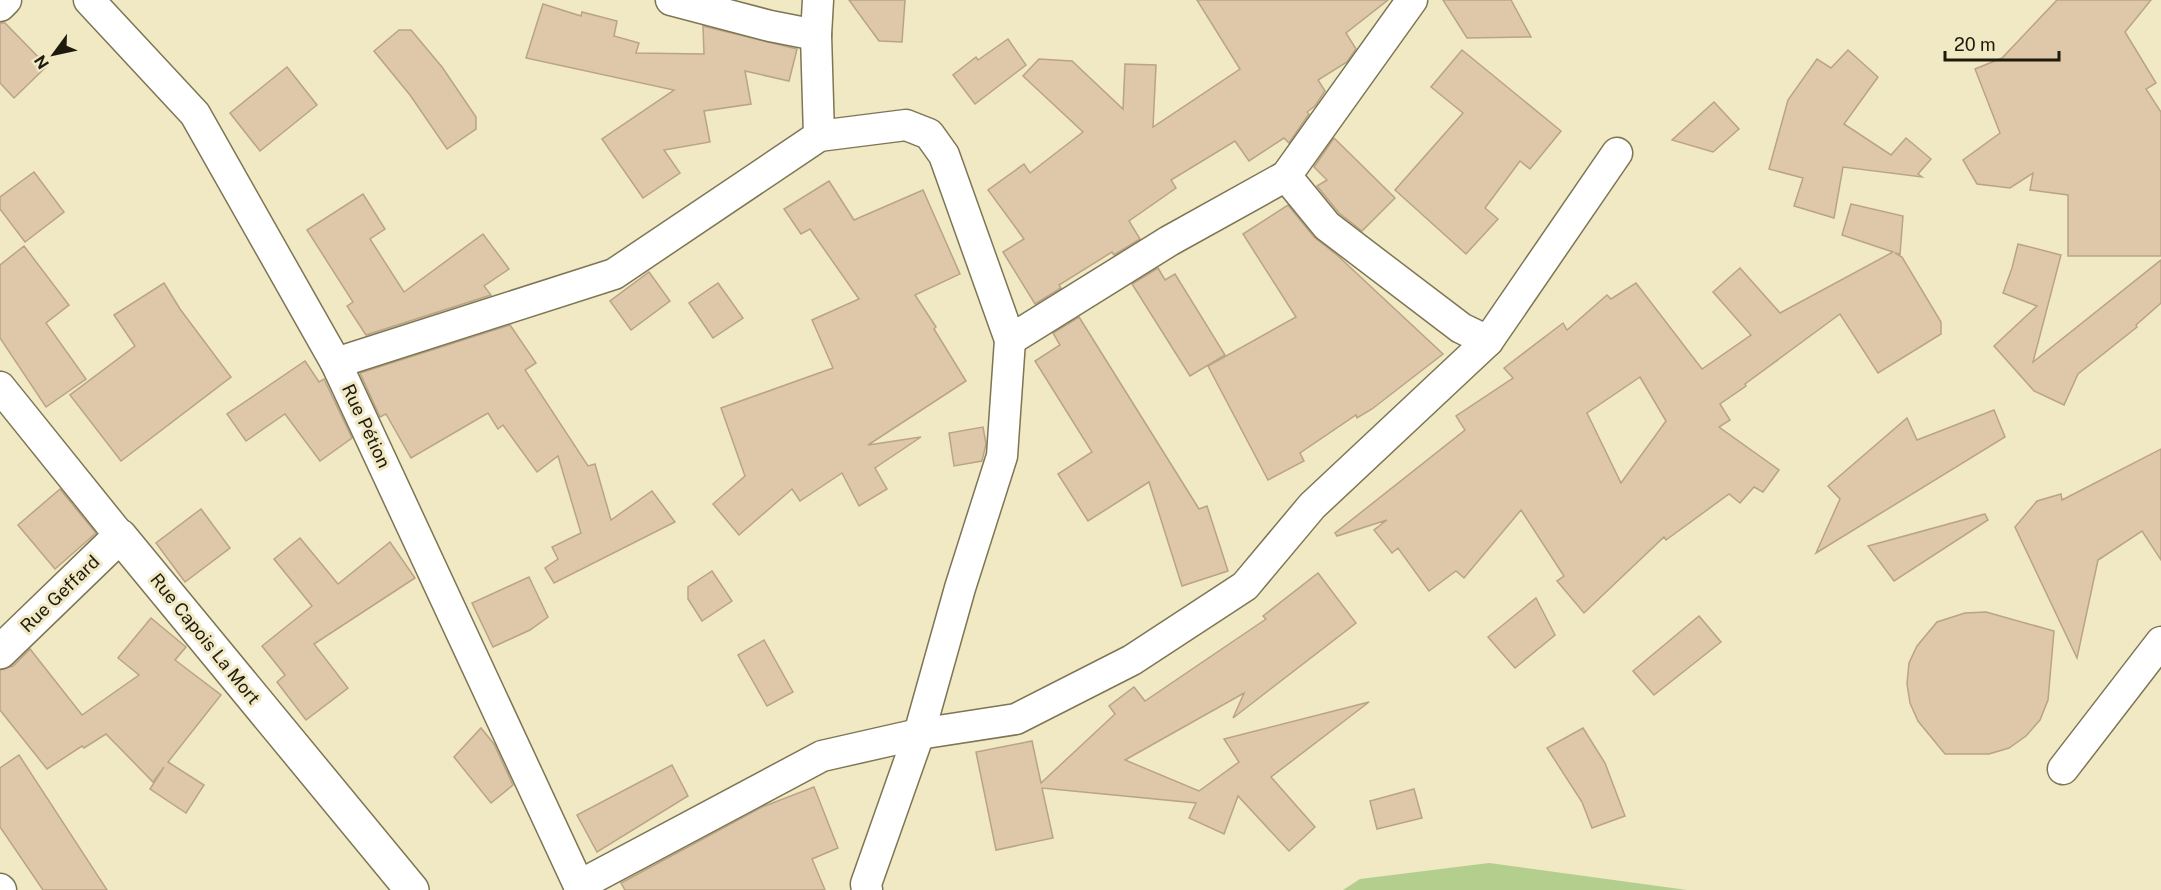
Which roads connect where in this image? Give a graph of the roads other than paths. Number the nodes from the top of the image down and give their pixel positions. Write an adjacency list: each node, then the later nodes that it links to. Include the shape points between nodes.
1 (6, 0): 6 (street)
2 (89, 0): 13 (street, Rue Pétion, via 195,114)
3 (672, 0): 7 (street)
4 (818, 0): 7 (street)
5 (1412, 0): 10 (street)
6 (0, 6)
7 (816, 35): 8 (street)
8 (819, 136): 11 (street, via 906,125 929,134 944,155); 13 (street, via 614,274)
9 (1617, 153): 12 (street)
10 (1286, 176): 11 (street, via 1169,241); 12 (street, via 1327,226 1461,328)
11 (1010, 340): 18 (street, via 1002,456)
12 (1488, 341): 18 (street, via 1312,506 1245,586 1132,660 1016,719)
13 (336, 363): 20 (street, Rue Pétion)
14 (0, 387): 15 (street, Rue Capois La Mort)
15 (120, 536): 17 (main road, Rue Geffard); 21 (main road, Rue Capois La Mort)
16 (2161, 642): 19 (street)
17 (0, 652)
18 (919, 734): 20 (street, via 822,756); 22 (street)
19 (2063, 769)
20 (580, 887)
21 (412, 890)
22 (867, 890)

